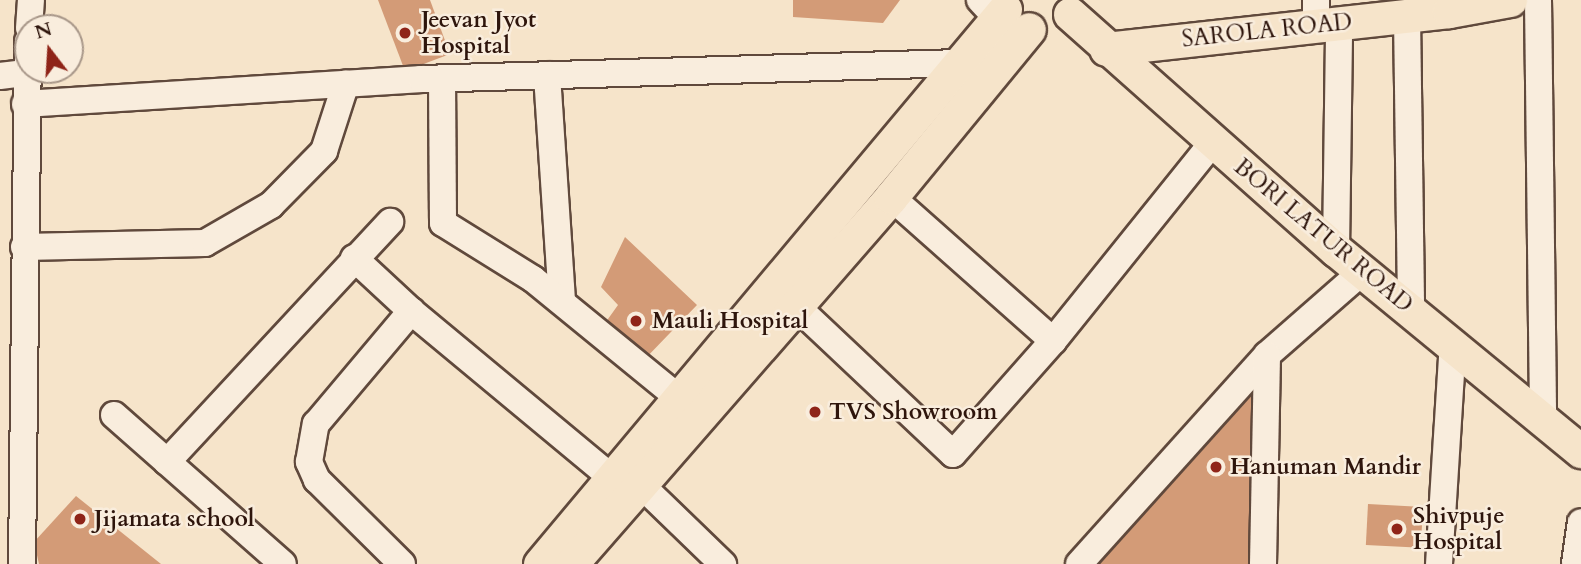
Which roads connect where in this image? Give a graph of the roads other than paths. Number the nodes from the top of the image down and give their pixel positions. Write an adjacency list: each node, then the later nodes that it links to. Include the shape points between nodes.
1 (1510, 0): 6 (main road, SAROLA ROAD)
2 (1538, 0): 32 (street)
3 (1073, 7): 4 (main road, via 1059,25); 7 (main road, BORI LATUR ROAD)
4 (1003, 11): 8 (main road); 15 (main road)
5 (1324, 16): 6 (main road, SAROLA ROAD); 7 (main road, SAROLA ROAD); 19 (street)
6 (1407, 16): 24 (street)
7 (1106, 49): 14 (main road, BORI LATUR ROAD)
8 (960, 63): 10 (street); 30 (main road)
9 (13, 74): 13 (street)
10 (547, 75): 11 (street); 22 (street)
11 (442, 78): 12 (street); 22 (street, via 443,223)
12 (346, 83): 13 (street); 18 (street, via 324,151 271,205 205,243)
13 (25, 104): 16 (street)
14 (1212, 143): 19 (main road, BORI LATUR ROAD); 26 (street)
15 (891, 197): 23 (main road); 26 (street)
16 (12, 216): 18 (street)
17 (390, 222): 20 (street)
18 (23, 247): 29 (street)
19 (1336, 250): 21 (main road, BORI LATUR ROAD)
20 (354, 258): 25 (street); 34 (street)
21 (1363, 271): 24 (main road, BORI LATUR ROAD); 28 (street)
22 (562, 302): 30 (street)
23 (797, 307): 26 (street, via 953,454); 35 (main road)
24 (1411, 309): 27 (main road, BORI LATUR ROAD)
25 (411, 311): 35 (street); 39 (street, via 316,424 309,461 317,480)
26 (1053, 341)
27 (1453, 343): 32 (main road, BORI LATUR ROAD); 45 (street)
28 (1267, 355): 43 (street); 44 (street)
29 (11, 375): 37 (street)
30 (679, 398): 35 (main road)
31 (114, 415): 34 (street)
32 (1543, 418): 33 (main road, BORI LATUR ROAD)
33 (1581, 451)
34 (167, 462): 38 (street)
35 (626, 481): 40 (main road); 41 (main road); 42 (street)
36 (1581, 522): 46 (street)
37 (22, 564)
38 (283, 564)
39 (402, 564)
40 (540, 564)
41 (571, 564)
42 (723, 564)
43 (1079, 564)
44 (1263, 564)
45 (1439, 564)
46 (1575, 564)

